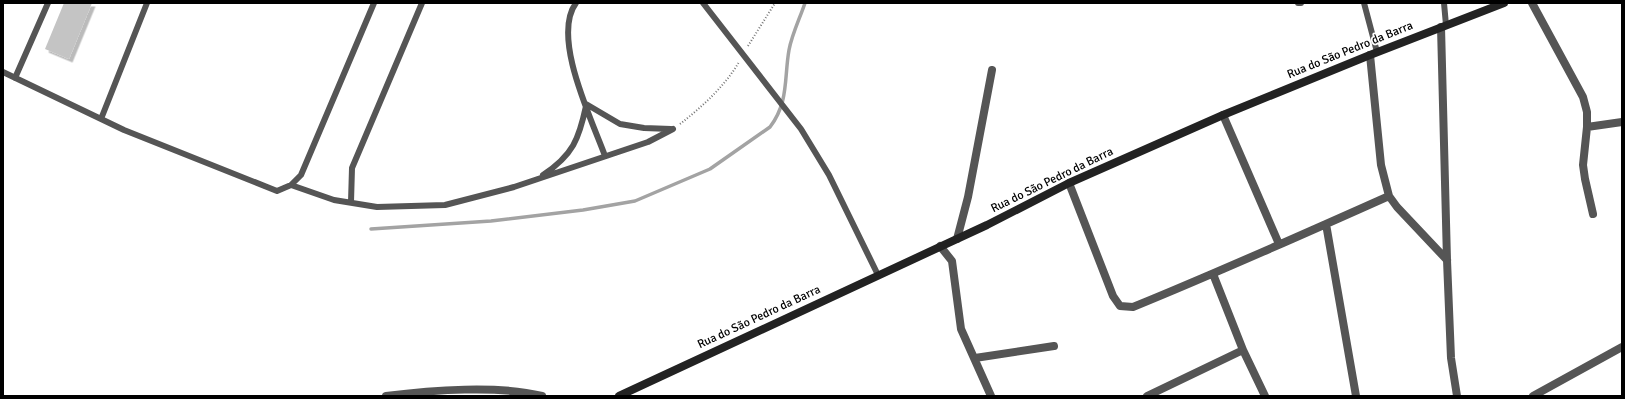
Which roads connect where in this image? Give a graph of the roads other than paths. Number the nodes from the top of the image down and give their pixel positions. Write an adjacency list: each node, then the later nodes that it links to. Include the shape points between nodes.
1 (48, 3): 17 (lane)
2 (147, 3): 20 (lane)
3 (374, 3): 26 (lane, via 301,175)
4 (422, 3): 28 (lane, via 352,168)
5 (576, 3): 18 (lane, via 567,34 571,62)
6 (703, 3): 36 (lane, via 801,129 829,175)
7 (1298, 3): 8 (lane)
8 (1301, 3)
9 (1364, 3): 14 (lane)
10 (1444, 3): 13 (lane)
11 (1504, 3): 13 (street, Rua do São Pedro da Barra)
12 (1532, 3): 22 (street, via 1583,97)
13 (1443, 26): 14 (street, Rua do São Pedro da Barra); 34 (street)
14 (1374, 53): 19 (street, Rua do São Pedro da Barra); 27 (street, via 1381,165)
15 (992, 70): 31 (street, via 968,197)
16 (3, 72): 17 (lane)
17 (15, 78): 20 (lane)
18 (586, 104): 23 (lane); 23 (lane, via 620,124 673,129 648,142); 24 (lane, via 581,131 568,154)
19 (1223, 115): 25 (street, Rua do São Pedro da Barra); 32 (street)
20 (101, 119): 26 (lane, via 277,191)
21 (1622, 122): 22 (street)
22 (1587, 127): 29 (street, via 1583,165)
23 (605, 156): 24 (lane)
24 (537, 179): 28 (lane, via 445,205 377,207)
25 (1069, 183): 31 (street, Rua do São Pedro da Barra); 35 (street, via 1113,296 1120,306 1133,307)
26 (291, 185): 28 (lane, via 334,200)
27 (1389, 196): 30 (street); 34 (street)
28 (351, 202)
29 (1593, 214)
30 (1326, 224): 32 (street); 47 (street)
31 (956, 239): 33 (street, Rua do São Pedro da Barra)
32 (1279, 244): 35 (street)
33 (940, 246): 36 (street, Rua do São Pedro da Barra); 40 (street, via 952,262 961,329)
34 (1447, 260): 48 (street, via 1451,358)
35 (1213, 274): 39 (street)
36 (878, 275): 43 (street, Rua do São Pedro da Barra)
37 (1054, 346): 40 (street)
38 (1622, 347): 49 (street)
39 (1243, 350): 45 (street); 46 (street)
40 (974, 358): 44 (street)
41 (386, 396): 42 (street, via 510,390)
42 (542, 396)
43 (619, 396)
44 (991, 396)
45 (1147, 396)
46 (1265, 396)
47 (1356, 396)
48 (1457, 396)
49 (1533, 396)

